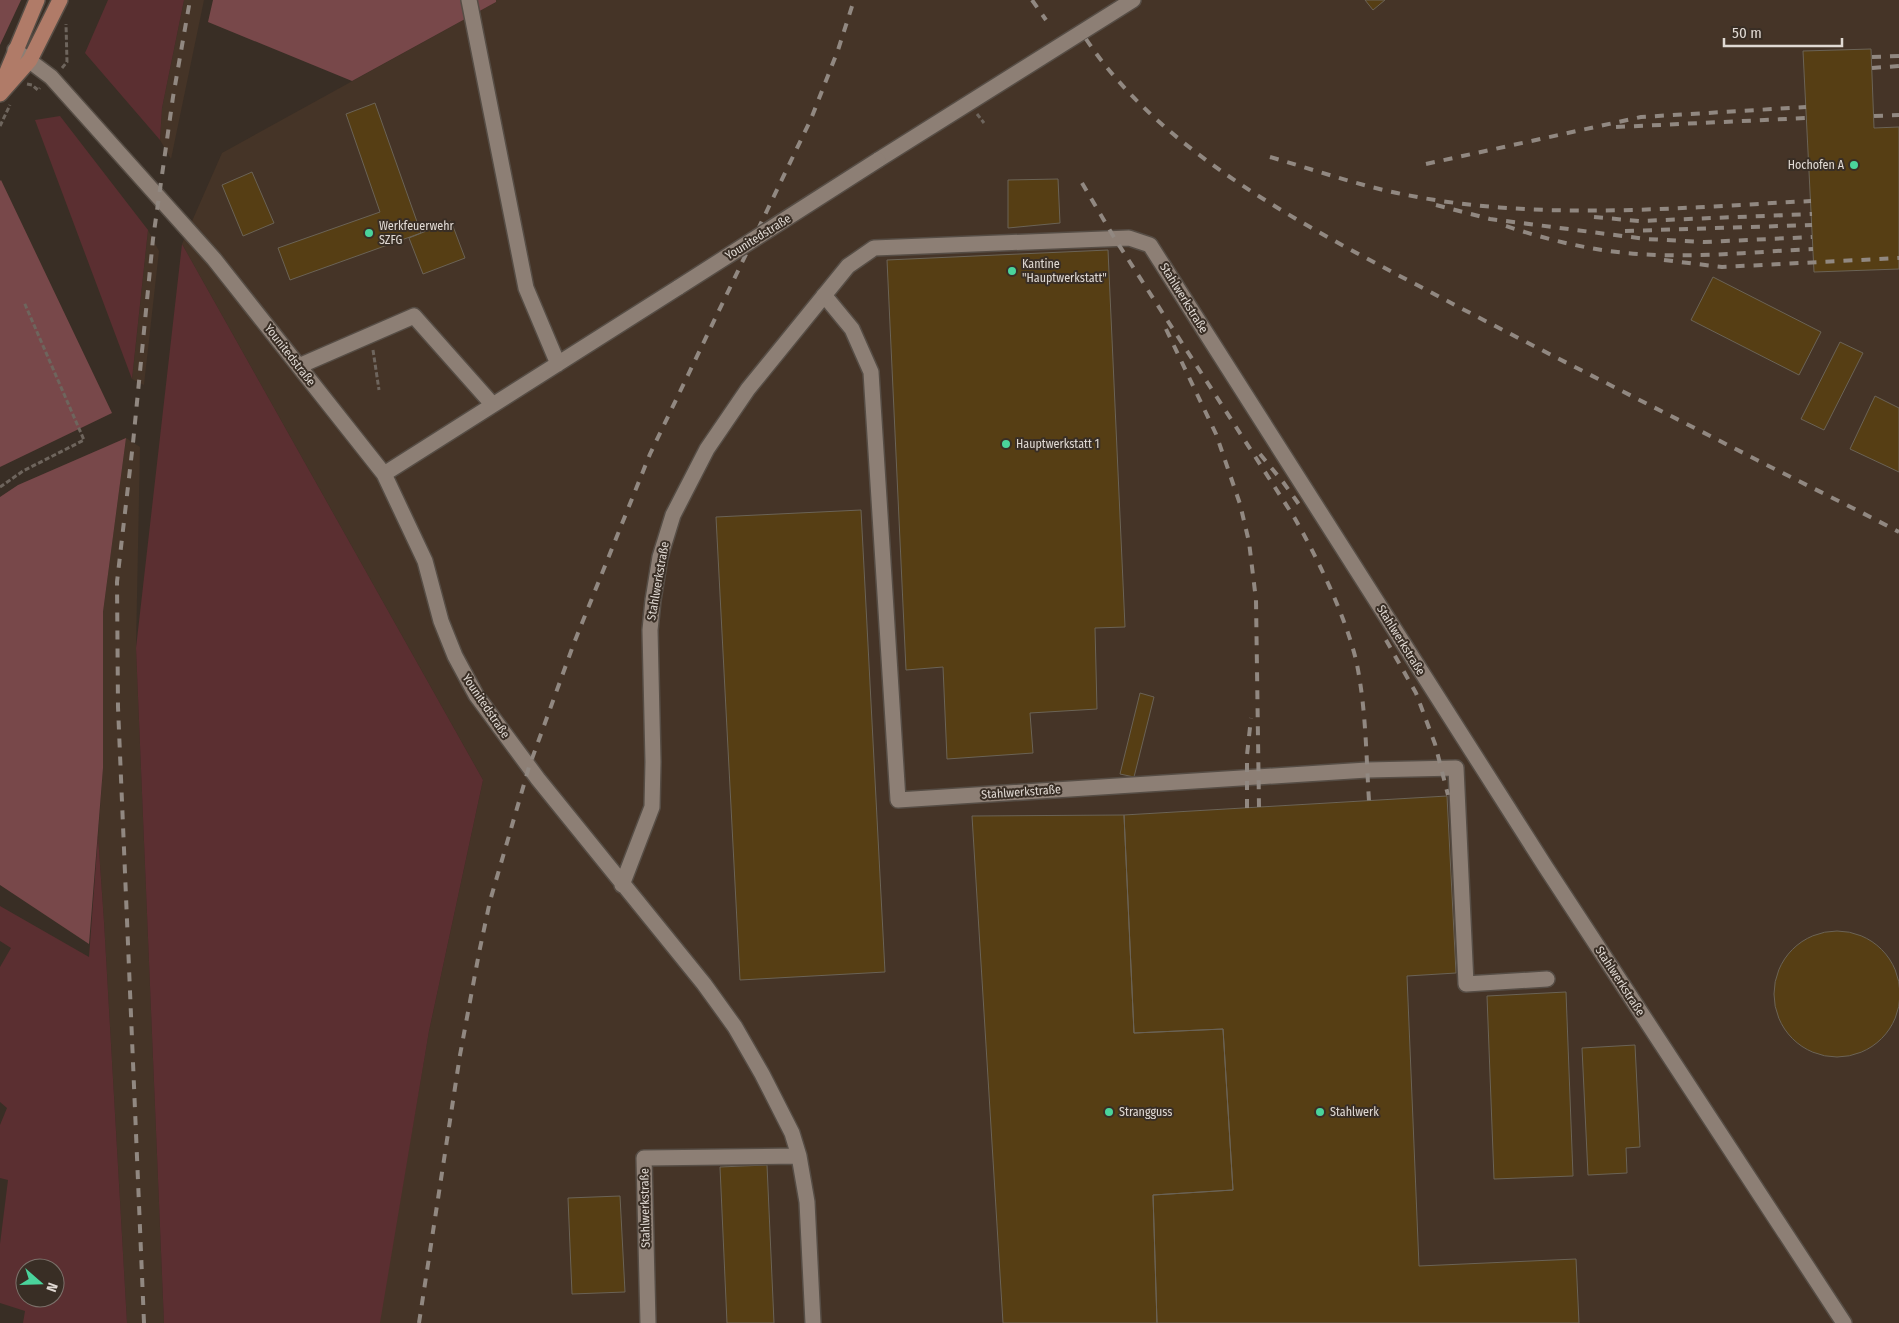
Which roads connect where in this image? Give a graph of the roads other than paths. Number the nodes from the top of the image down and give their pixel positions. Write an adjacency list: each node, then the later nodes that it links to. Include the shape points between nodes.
1 (38, 0): 5 (main road)
2 (60, 0): 6 (main road)
3 (469, 0): 10 (lane, via 526,288)
4 (1133, 0): 10 (lane, Younitedstraße, bridge)
5 (16, 50): 6 (lane, Younitedstraße); 7 (main road)
6 (30, 60): 8 (main road); 11 (lane, Younitedstraße, via 51,77 214,259)
7 (0, 90)
8 (0, 94)
9 (824, 295): 14 (lane, Stahlwerkstraße, via 748,389 707,448 673,515 660,557 650,630 652,807); 15 (lane, Stahlwerkstraße, via 852,329 871,372 898,800 1367,770 1456,768 1466,984); 19 (lane, Stahlwerkstraße, via 848,266 874,248 1129,238 1150,245 1545,866)
10 (558, 364): 12 (lane, Younitedstraße)
11 (299, 366): 12 (lane, via 414,316); 13 (lane, Younitedstraße)
12 (493, 405): 13 (lane, Younitedstraße)
13 (384, 474): 14 (lane, Younitedstraße, via 425,561 441,622 476,695)
14 (622, 885): 16 (lane, via 704,984 735,1027 792,1133)
15 (1546, 979)
16 (800, 1156): 17 (lane, Stahlwerkstraße, via 644,1158); 18 (lane, via 807,1202)
17 (648, 1323)
18 (813, 1323)
19 (1844, 1323)

